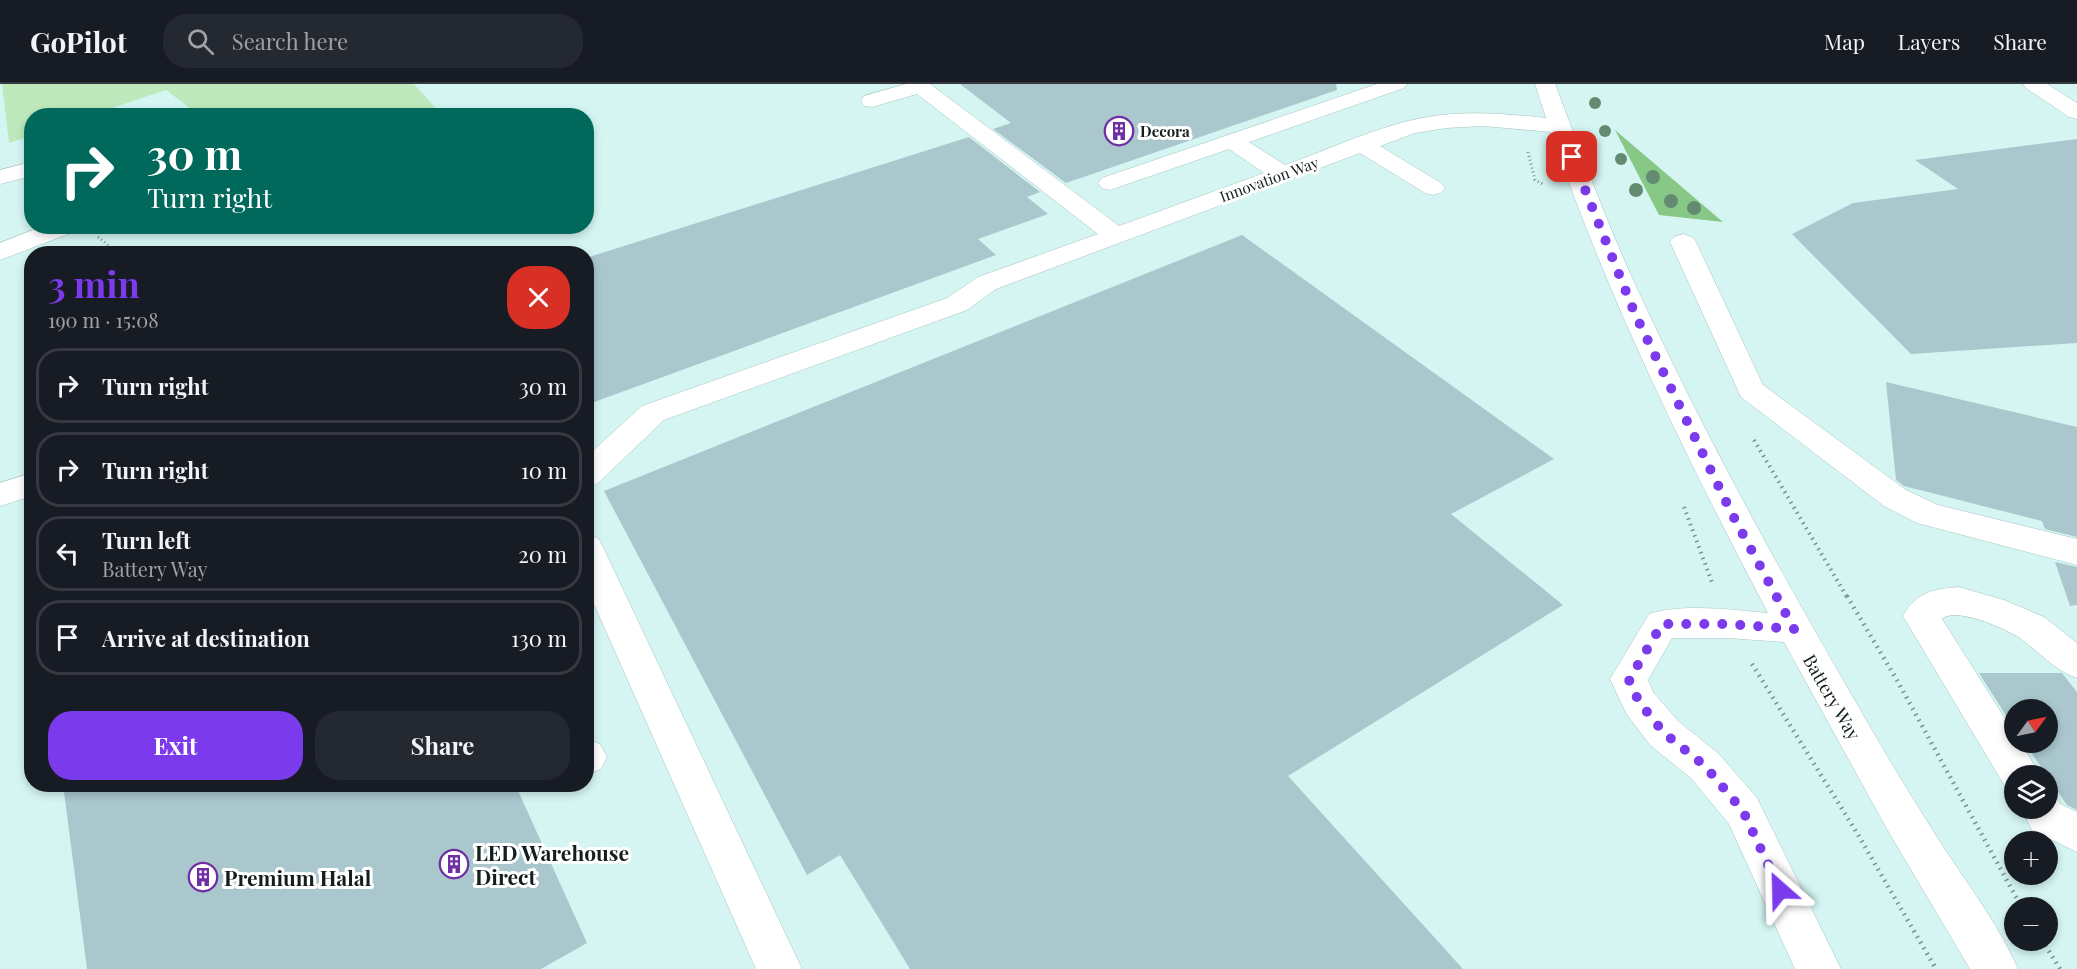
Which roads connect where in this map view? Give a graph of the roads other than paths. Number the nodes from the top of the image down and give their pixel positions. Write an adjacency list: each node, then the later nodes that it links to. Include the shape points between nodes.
1 (1397, 84): 8 (street)
2 (1545, 84): 7 (street, Battery Way)
3 (2033, 84): 6 (street)
4 (918, 85): 5 (street); 16 (street)
5 (872, 101)
6 (2077, 112)
7 (1559, 126): 9 (street, Innovation Way, via 1456,119 1431,122); 24 (street, Battery Way, via 1635,314 1732,514)
8 (1232, 141): 11 (street); 13 (street)
9 (1362, 145): 11 (street, Innovation Way); 14 (street)
10 (24, 171): 12 (street)
11 (1282, 174): 16 (street, Innovation Way)
12 (0, 177)
13 (1110, 183)
14 (1433, 188)
15 (46, 234): 18 (street)
16 (1115, 235): 19 (street, Innovation Way, via 987,283 957,304 653,413)
17 (1683, 242): 22 (street, via 1751,390 1904,502 1929,515)
18 (0, 252)
19 (594, 468)
20 (24, 487): 21 (street)
21 (0, 495)
22 (2077, 552)
23 (594, 564): 29 (street)
24 (1794, 629): 30 (street, via 1662,624 1629,680 1639,702 1664,733 1705,766 1743,811); 31 (street, Battery Way, via 1889,797)
25 (2077, 663): 26 (street, via 2031,627 1992,610 1959,601 1937,602 1921,616)
26 (2013, 765)
27 (2050, 819): 28 (street)
28 (2077, 833)
29 (779, 969)
30 (1818, 969)
31 (1995, 969)

